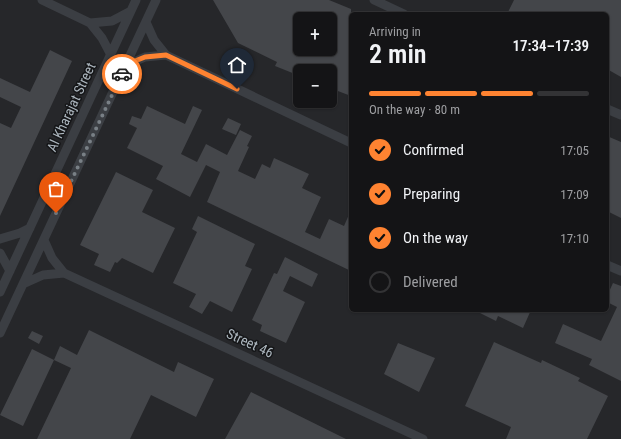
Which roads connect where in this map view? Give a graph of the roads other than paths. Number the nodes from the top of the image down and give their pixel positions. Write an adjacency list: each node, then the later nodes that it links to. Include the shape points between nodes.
1 (42, 0): 8 (street)
2 (136, 0): 5 (street, Al Kharajat Street)
3 (156, 0): 7 (street)
4 (374, 0): 6 (street)
5 (131, 12): 8 (street, via 112,21); 9 (street, Al Kharajat Street)
6 (400, 12)
7 (146, 22): 10 (street, via 154,40); 11 (street)
8 (90, 23): 9 (street)
9 (111, 55): 15 (street, Al Kharajat Street)
10 (166, 55): 11 (street, via 145,57); 14 (street)
11 (126, 66): 17 (street)
12 (609, 110): 13 (street)
13 (621, 115)
14 (349, 142)
15 (30, 228): 16 (street, via 20,234); 21 (street, Al Kharajat Street)
16 (0, 239)
17 (44, 240): 22 (street, Street 46, via 52,258); 23 (street)
18 (0, 253): 21 (street)
19 (609, 266): 20 (street)
20 (621, 271)
21 (10, 272): 24 (street, Al Kharajat Street)
22 (64, 273): 23 (street, via 43,275); 26 (street, Street 46)
23 (23, 284): 25 (street)
24 (0, 292)
25 (0, 333)
26 (423, 439)

